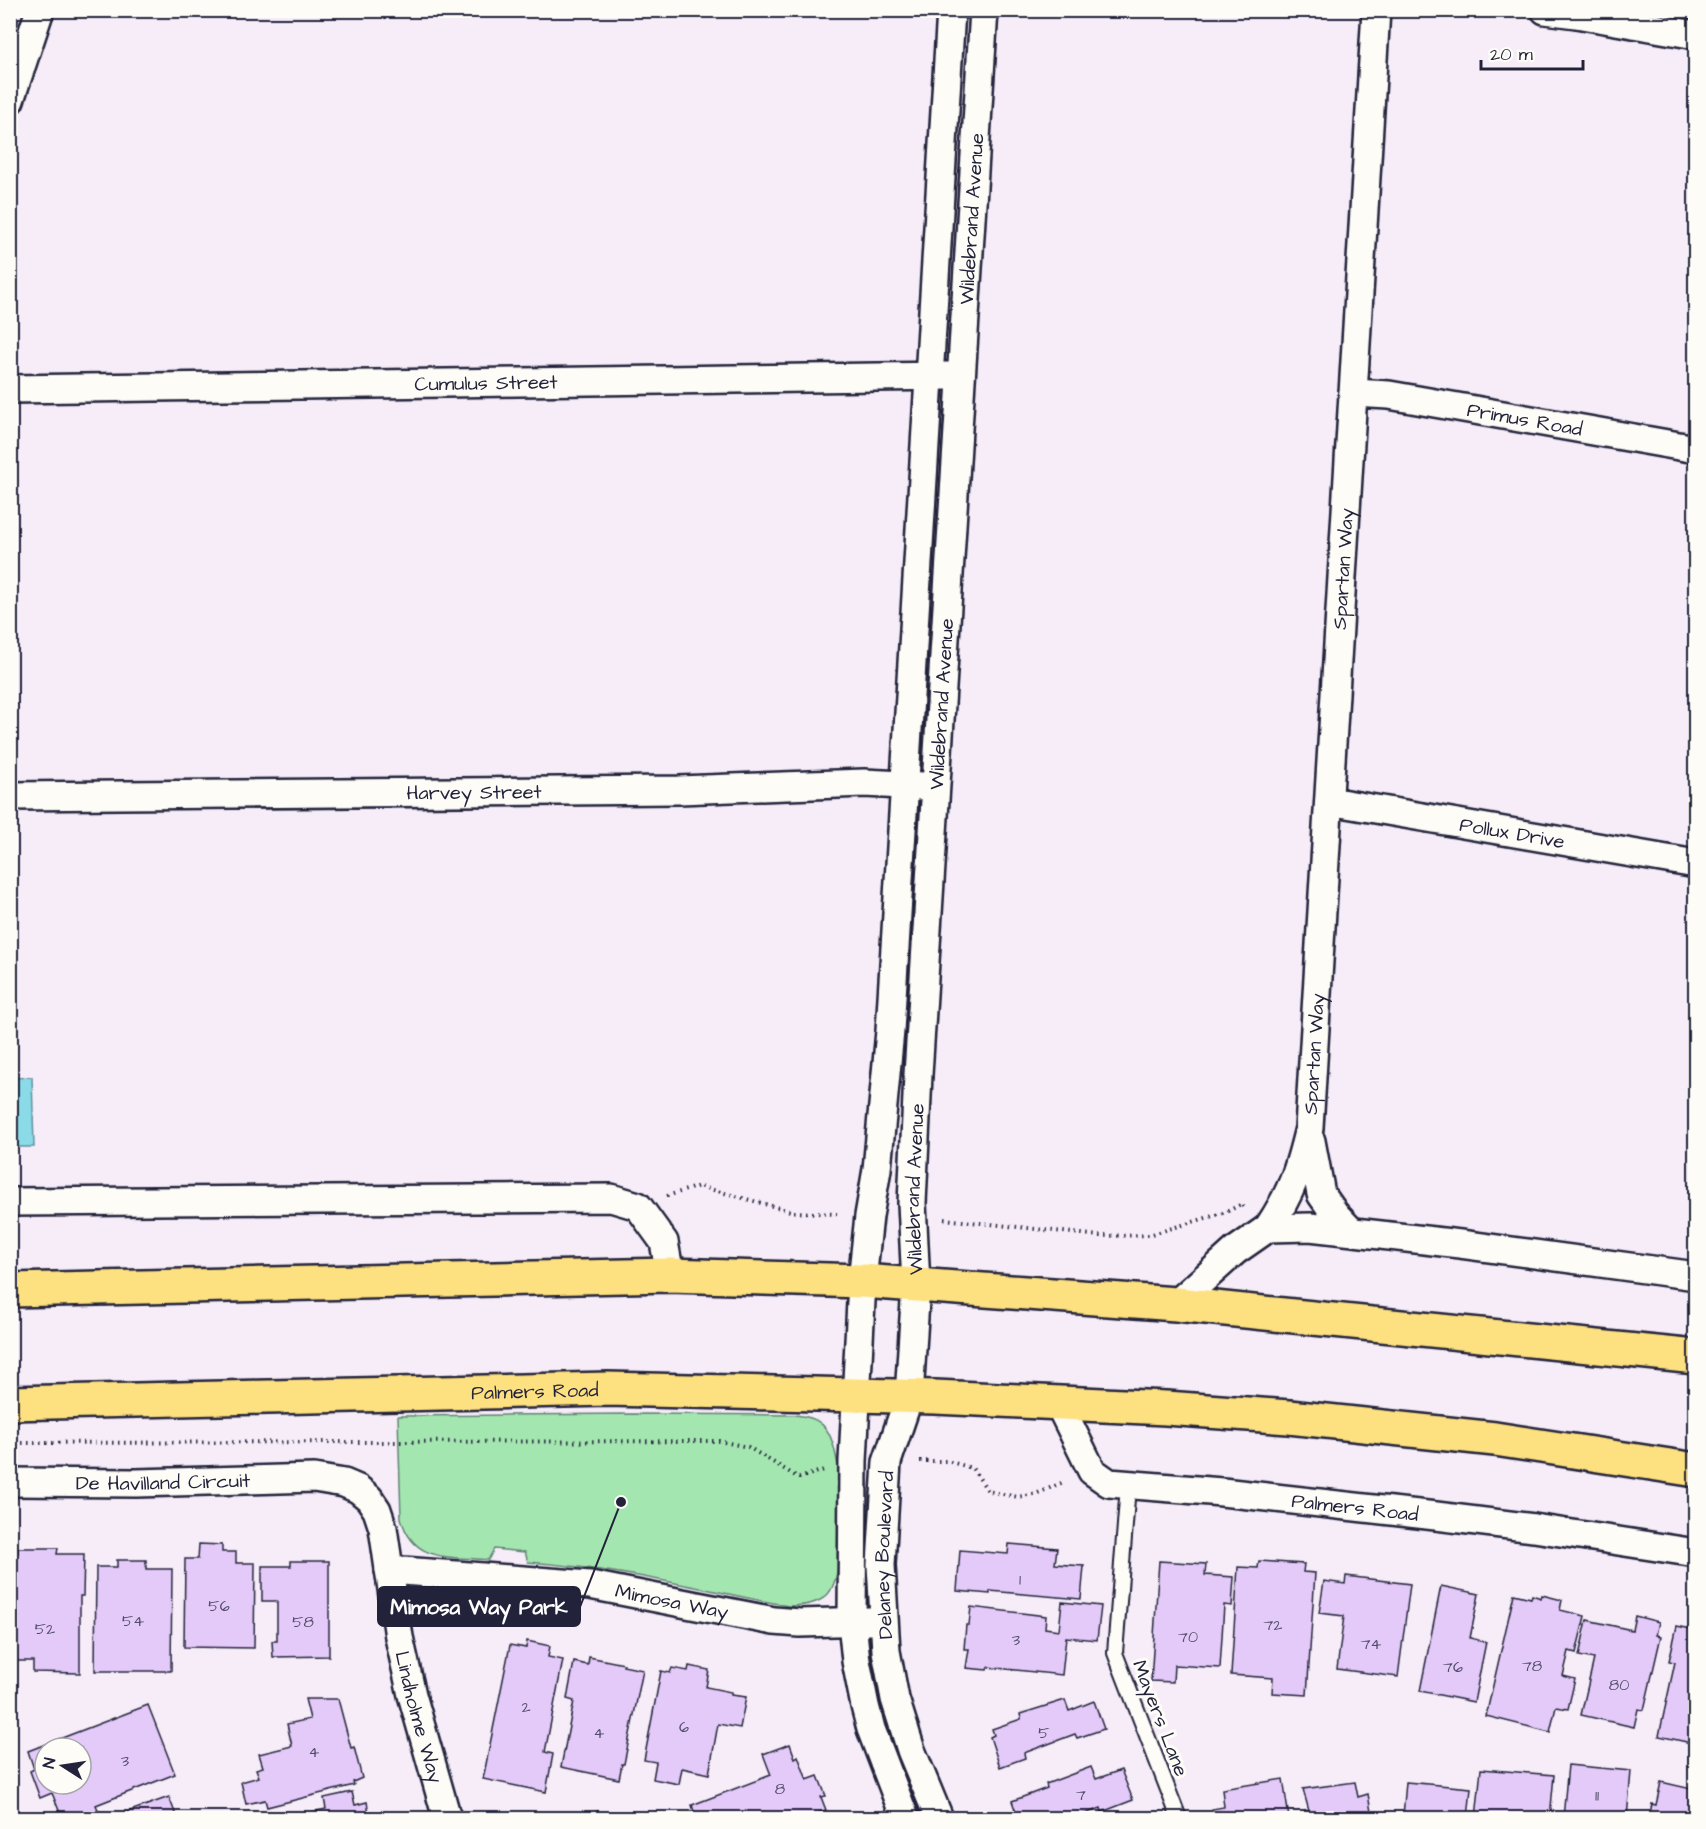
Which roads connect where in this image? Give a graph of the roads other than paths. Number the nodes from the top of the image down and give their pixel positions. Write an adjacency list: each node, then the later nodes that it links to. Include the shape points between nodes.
1 (40, 10): 8 (street)
2 (951, 10): 9 (street, Wildebrand Avenue)
3 (984, 10): 10 (street, Wildebrand Avenue)
4 (1376, 10): 12 (street, Spartan Way)
5 (1545, 10): 6 (street)
6 (1655, 20): 7 (street)
7 (1695, 35)
8 (10, 100)
9 (930, 376): 10 (street, Cumulus Street); 11 (street, Cumulus Street); 14 (street, Wildebrand Avenue)
10 (961, 376): 15 (street, Wildebrand Avenue)
11 (10, 389)
12 (1353, 393): 13 (street, Primus Road, via 1389,395); 17 (street, Spartan Way)
13 (1695, 449)
14 (906, 785): 15 (street, Harvey Street); 16 (street, Harvey Street); 19 (street, Wildebrand Avenue)
15 (937, 786): 20 (street, Wildebrand Avenue)
16 (10, 796)
17 (1329, 801): 18 (street, Pollux Drive); 21 (street, Spartan Way)
18 (1695, 864)
19 (887, 1072): 20 (street); 27 (street, Wildebrand Avenue)
20 (918, 1075): 28 (street, Wildebrand Avenue, via 913,1217)
21 (1309, 1128): 23 (street, Spartan Way, via 1299,1171 1287,1199); 24 (street, Spartan Way, via 1321,1194)
22 (10, 1202): 25 (street, via 611,1198 638,1206 664,1242)
23 (1264, 1231): 24 (street, via 1310,1227); 30 (street, via 1235,1251)
24 (1351, 1231): 26 (street)
25 (670, 1275): 27 (highway); 29 (highway)
26 (1695, 1276)
27 (862, 1281): 28 (highway); 32 (street, Wildebrand Avenue)
28 (916, 1285): 30 (highway); 33 (street, Wildebrand Avenue)
29 (10, 1290)
30 (1176, 1304): 31 (highway)
31 (1695, 1357)
32 (856, 1394): 33 (highway, Palmers Road); 35 (highway, Palmers Road, via 608,1389); 43 (street, Delaney Boulevard)
33 (909, 1396): 34 (highway, Palmers Road); 42 (street, Delaney Boulevard, via 887,1462 881,1565)
34 (1058, 1402): 36 (highway, Palmers Road, via 1288,1417 1495,1439); 39 (street, Palmers Road, via 1092,1471 1109,1483)
35 (10, 1403)
36 (1695, 1470)
37 (314, 1478): 38 (street, De Havilland Circuit); 41 (street, Lindholme Way, via 344,1482 369,1498 383,1528)
38 (10, 1482)
39 (1128, 1486): 40 (street, Palmers Road, via 1327,1503 1534,1528); 47 (lane, Mayers Lane, via 1115,1653)
40 (1695, 1553)
41 (389, 1570): 43 (street, Mimosa Way, via 590,1585 774,1621); 44 (street, Lindholme Way, via 412,1695)
42 (883, 1620): 43 (street, Mimosa Way); 46 (street, Delaney Boulevard, via 895,1699)
43 (852, 1622): 45 (street, Delaney Boulevard, via 871,1729)
44 (447, 1818)
45 (905, 1818)
46 (939, 1818)
47 (1179, 1818)

